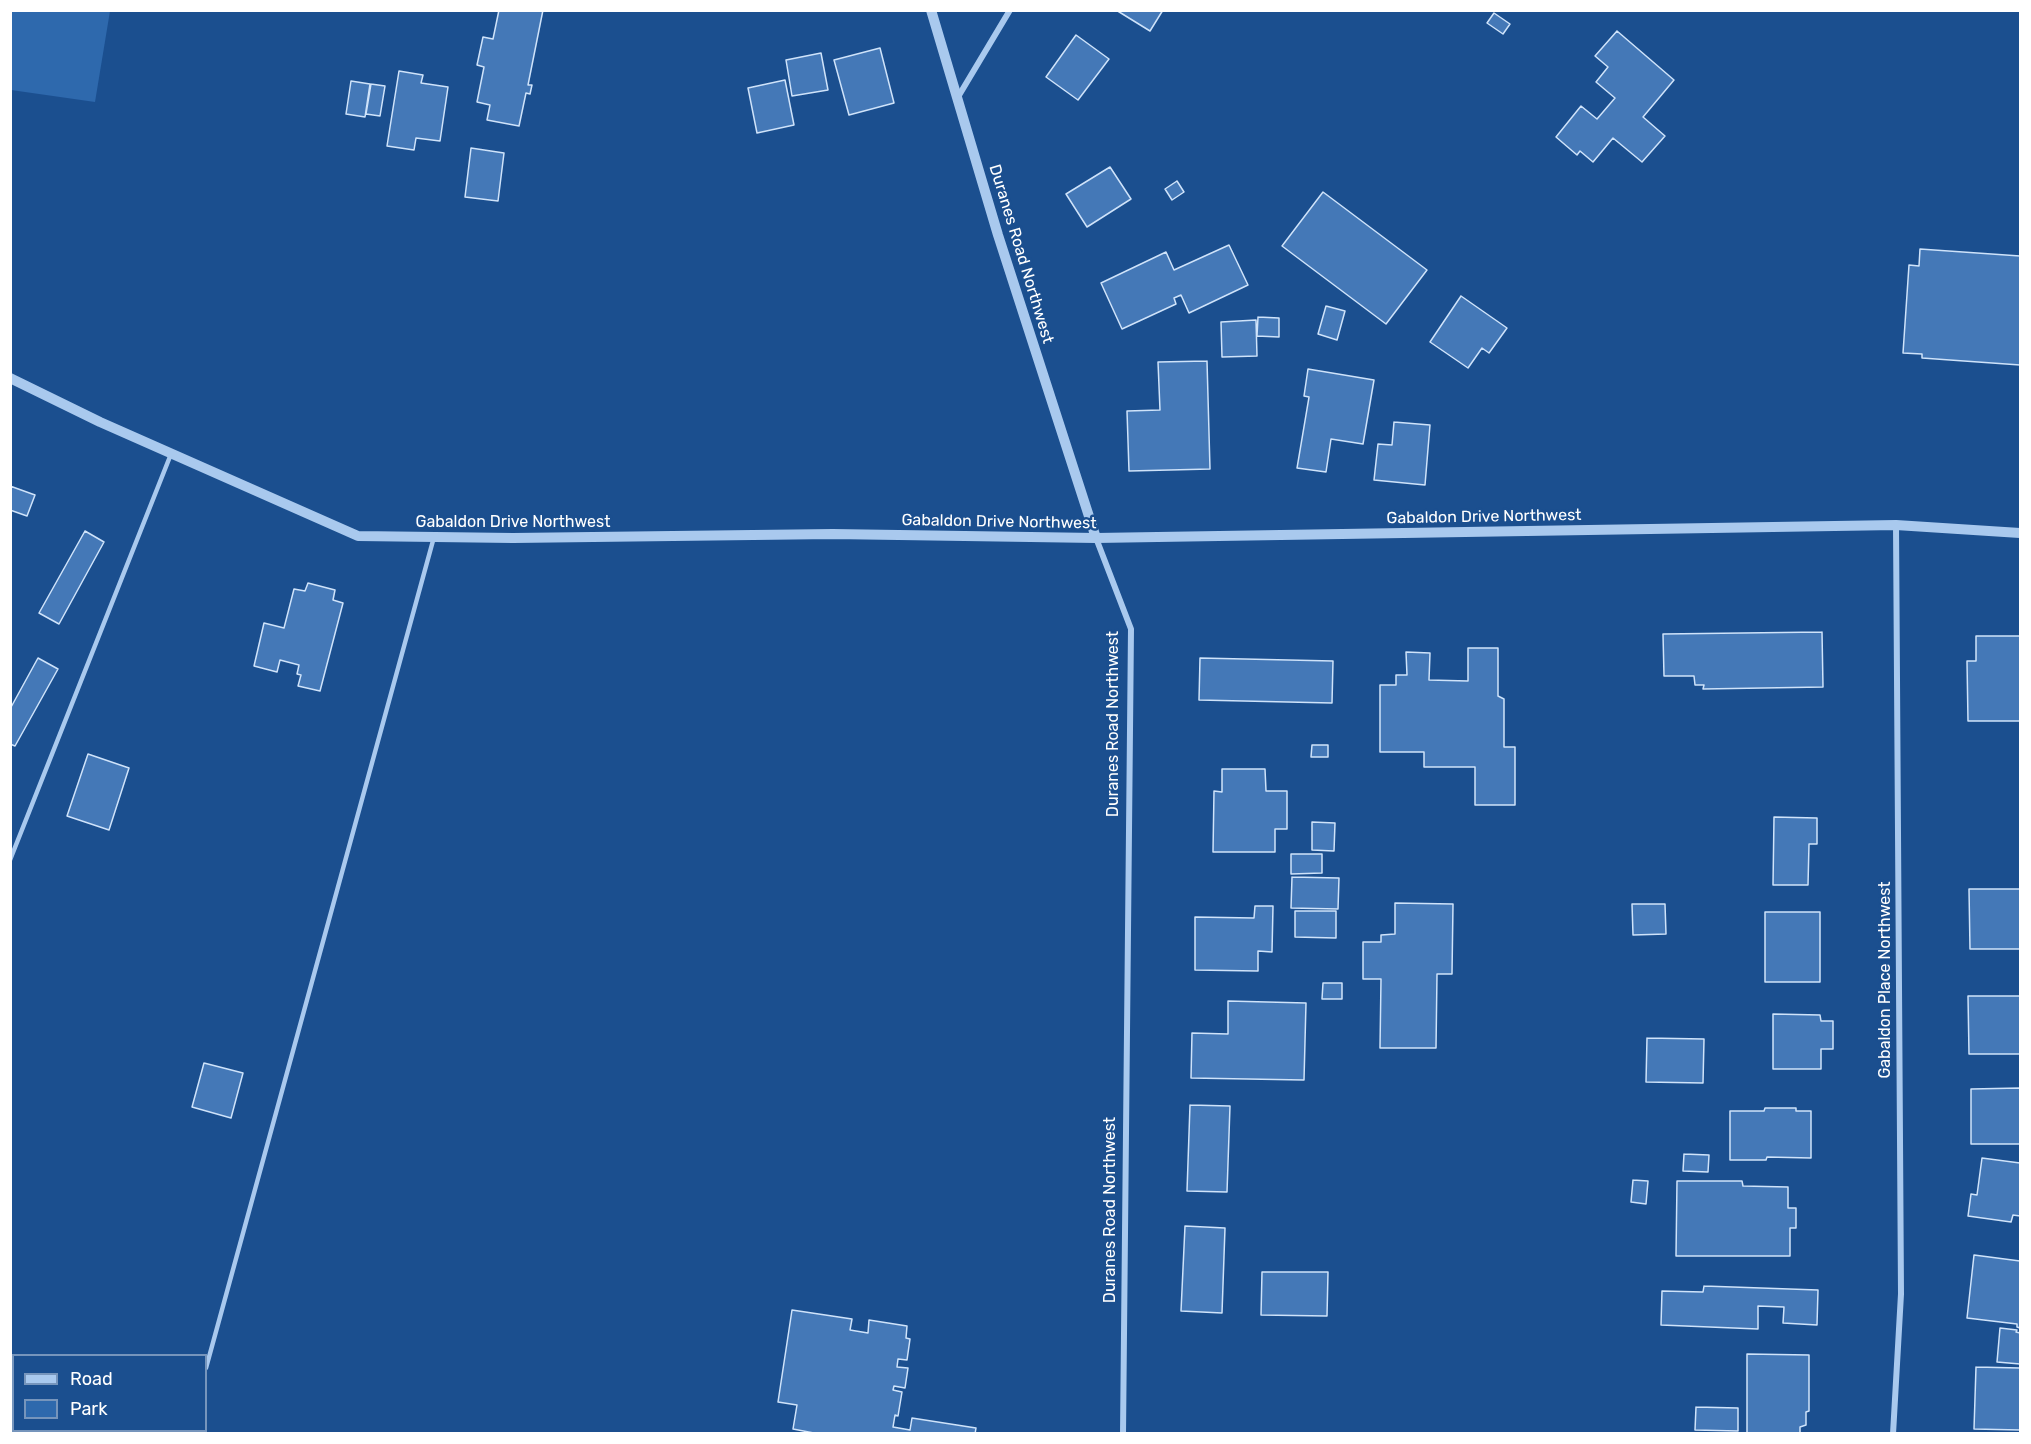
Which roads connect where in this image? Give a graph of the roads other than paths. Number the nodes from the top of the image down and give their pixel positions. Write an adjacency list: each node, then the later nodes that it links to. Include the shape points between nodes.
1 (931, 10): 3 (street, Duranes Road Northwest)
2 (1010, 10): 3 (street)
3 (958, 96): 9 (street, Duranes Road Northwest, via 998,235)
4 (10, 378): 5 (street, Gabaldon Drive Northwest)
5 (171, 454): 8 (street, Gabaldon Drive Northwest, via 358,536); 10 (lane)
6 (1896, 525): 7 (street, Gabaldon Drive Northwest); 9 (street, Gabaldon Drive Northwest); 13 (street, Gabaldon Place Northwest, via 1901,1294)
7 (2020, 533)
8 (434, 537): 9 (street, Gabaldon Drive Northwest, via 833,534); 11 (lane)
9 (1096, 538): 12 (street, Duranes Road Northwest, via 1131,629)
10 (10, 860)
11 (207, 1364)
12 (1123, 1434)
13 (1893, 1434)

